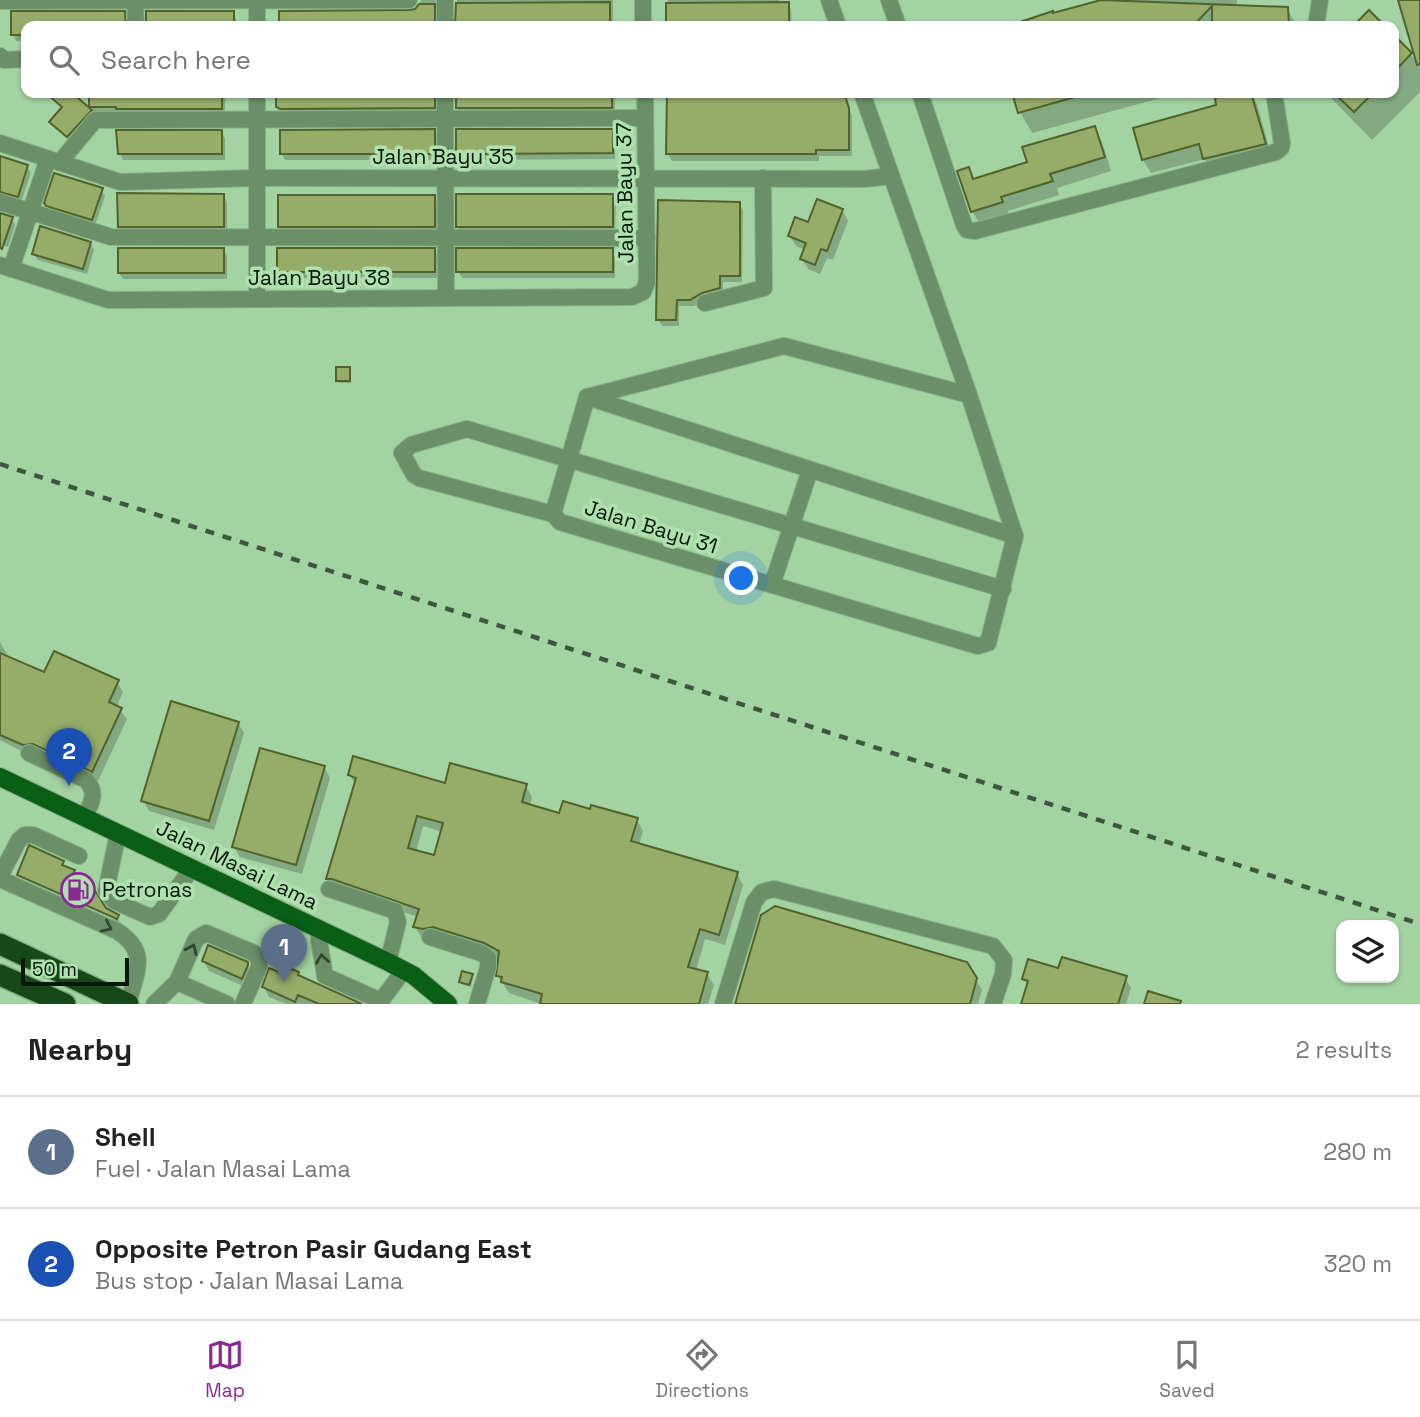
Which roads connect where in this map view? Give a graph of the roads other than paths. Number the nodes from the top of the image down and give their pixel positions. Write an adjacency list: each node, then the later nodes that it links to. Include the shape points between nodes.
1 (257, 0): 2 (street); 9 (street); 11 (street)
2 (409, 0)
3 (445, 0): 12 (street)
4 (643, 0): 13 (street)
5 (829, 0): 14 (street)
6 (889, 0): 15 (street)
7 (1320, 0): 16 (street)
8 (0, 1): 9 (street)
9 (135, 1): 10 (street)
10 (136, 21)
11 (257, 21)
12 (445, 21)
13 (643, 21)
14 (836, 21)
15 (896, 21)
16 (1317, 21)
17 (2, 58): 18 (street)
18 (21, 60)
19 (257, 98): 26 (street)
20 (445, 98): 27 (street)
21 (645, 98): 25 (street, Jalan Bayu 37)
22 (864, 98): 30 (street)
23 (922, 98): 24 (street, via 964,225 975,231 1276,152 1282,143)
24 (1275, 98)
25 (645, 118): 27 (street); 33 (street, Jalan Bayu 37)
26 (258, 119): 27 (street); 29 (street, via 95,120); 31 (street)
27 (445, 119): 32 (street)
28 (0, 143): 29 (street, Jalan Bayu 35)
29 (54, 161): 31 (street, Jalan Bayu 35, via 120,182); 36 (street)
30 (891, 176): 34 (street, Jalan Bayu 35); 45 (street)
31 (258, 178): 32 (street, Jalan Bayu 35); 37 (street)
32 (446, 178): 33 (street, Jalan Bayu 35); 38 (street)
33 (647, 178): 34 (street, Jalan Bayu 35); 39 (street, Jalan Bayu 37)
34 (763, 178): 44 (street, via 764,288)
35 (0, 202): 36 (street)
36 (31, 212): 37 (street, via 111,237); 40 (street)
37 (257, 239): 38 (street); 43 (street)
38 (446, 239): 39 (street); 42 (street)
39 (647, 239): 41 (street, Jalan Bayu 37, via 647,282)
40 (6, 267): 43 (street, Jalan Bayu 38, via 108,300)
41 (642, 292): 42 (street, Jalan Bayu 38, via 632,297)
42 (446, 298): 43 (street, Jalan Bayu 38)
43 (257, 299)
44 (705, 303)
45 (969, 395): 46 (street, via 783,346); 51 (street)
46 (587, 397): 47 (street, Jalan Bayu 31); 48 (street)
47 (568, 460): 49 (street, Jalan Bayu 31); 49 (street, via 467,429 411,445 402,453 419,478); 50 (street)
48 (810, 470): 50 (street); 51 (street)
49 (553, 514): 52 (street, Jalan Bayu 31, via 560,522)
50 (792, 526): 52 (street); 53 (street)
51 (1015, 536): 53 (street, Jalan Bayu 31)
52 (772, 584): 53 (street, Jalan Bayu 31, via 983,646 991,638)
53 (1003, 589)
54 (29, 753): 56 (street, via 86,780 94,793)
55 (0, 777): 56 (main road, Jalan Masai Lama)
56 (85, 817): 57 (main road, Jalan Masai Lama)
57 (118, 832): 59 (main road, Jalan Masai Lama); 59 (street, via 106,891 114,901 155,916)
58 (79, 856): 60 (street, via 25,835)
59 (192, 868): 62 (main road, Jalan Masai Lama)
60 (0, 877): 69 (street, one-way to 69, via 131,940 138,966)
61 (329, 889): 65 (street, via 397,914)
62 (320, 929): 65 (main road, Jalan Masai Lama); 65 (street, one-way to 62, via 381,1001 325,975)
63 (430, 937): 74 (street, via 488,958)
64 (0, 944): 69 (highway)
65 (396, 966): 73 (main road, Jalan Masai Lama)
66 (0, 975): 68 (highway)
67 (177, 982): 70 (street); 71 (street); 72 (street, one-way to 72, via 196,939 202,933 211,934 260,959)
68 (65, 1004)
69 (128, 1004)
70 (154, 1004)
71 (227, 1004)
72 (243, 1004)
73 (448, 1004)
74 (477, 1004)
75 (723, 1004): 76 (street, via 754,902 762,892 774,889 993,946 1004,960)
76 (993, 1004)

